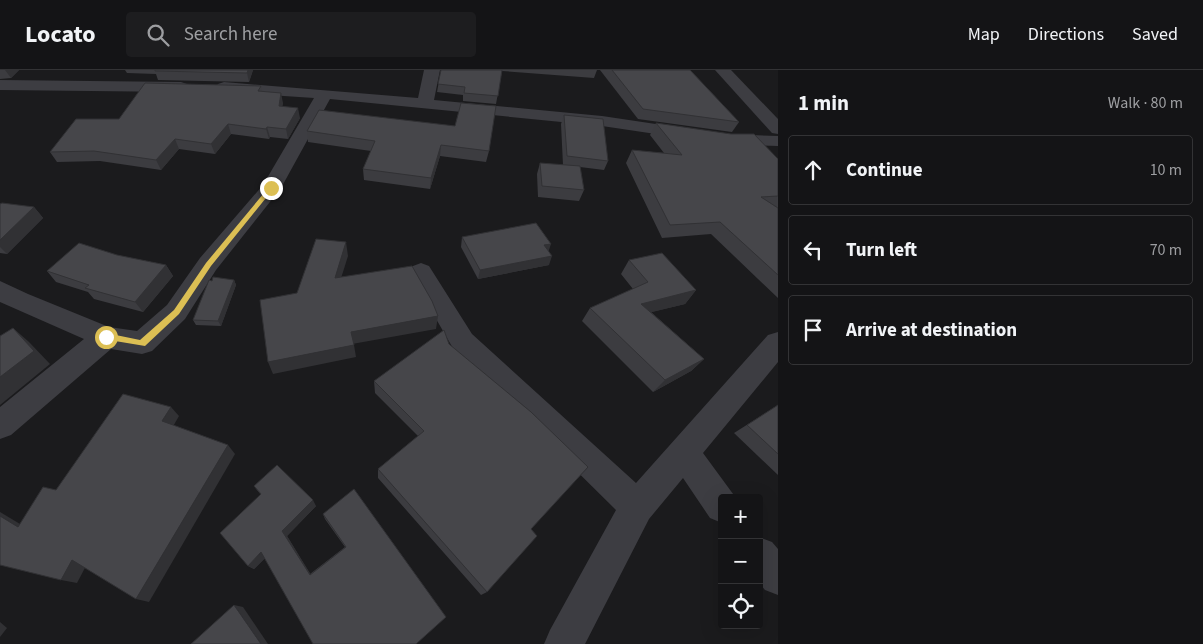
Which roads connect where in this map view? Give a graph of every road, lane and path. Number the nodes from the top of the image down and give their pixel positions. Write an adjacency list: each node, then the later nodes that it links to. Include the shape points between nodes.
1 (107, 70): 5 (street)
2 (432, 70): 7 (street)
3 (723, 70): 8 (street)
4 (0, 85): 5 (street)
5 (89, 85): 6 (street)
6 (325, 94): 7 (street); 12 (street, via 271,188 208,264 176,312 142,344)
7 (426, 104): 9 (street, via 602,121 723,139)
8 (778, 129)
9 (778, 140)
10 (421, 272): 17 (street, via 463,342)
11 (0, 290): 12 (street)
12 (106, 337): 14 (street)
13 (778, 343): 15 (street)
14 (0, 425)
15 (684, 453): 16 (street); 17 (street)
16 (718, 500)
17 (637, 507): 20 (street)
18 (763, 560): 19 (street)
19 (778, 577)
20 (564, 644)

